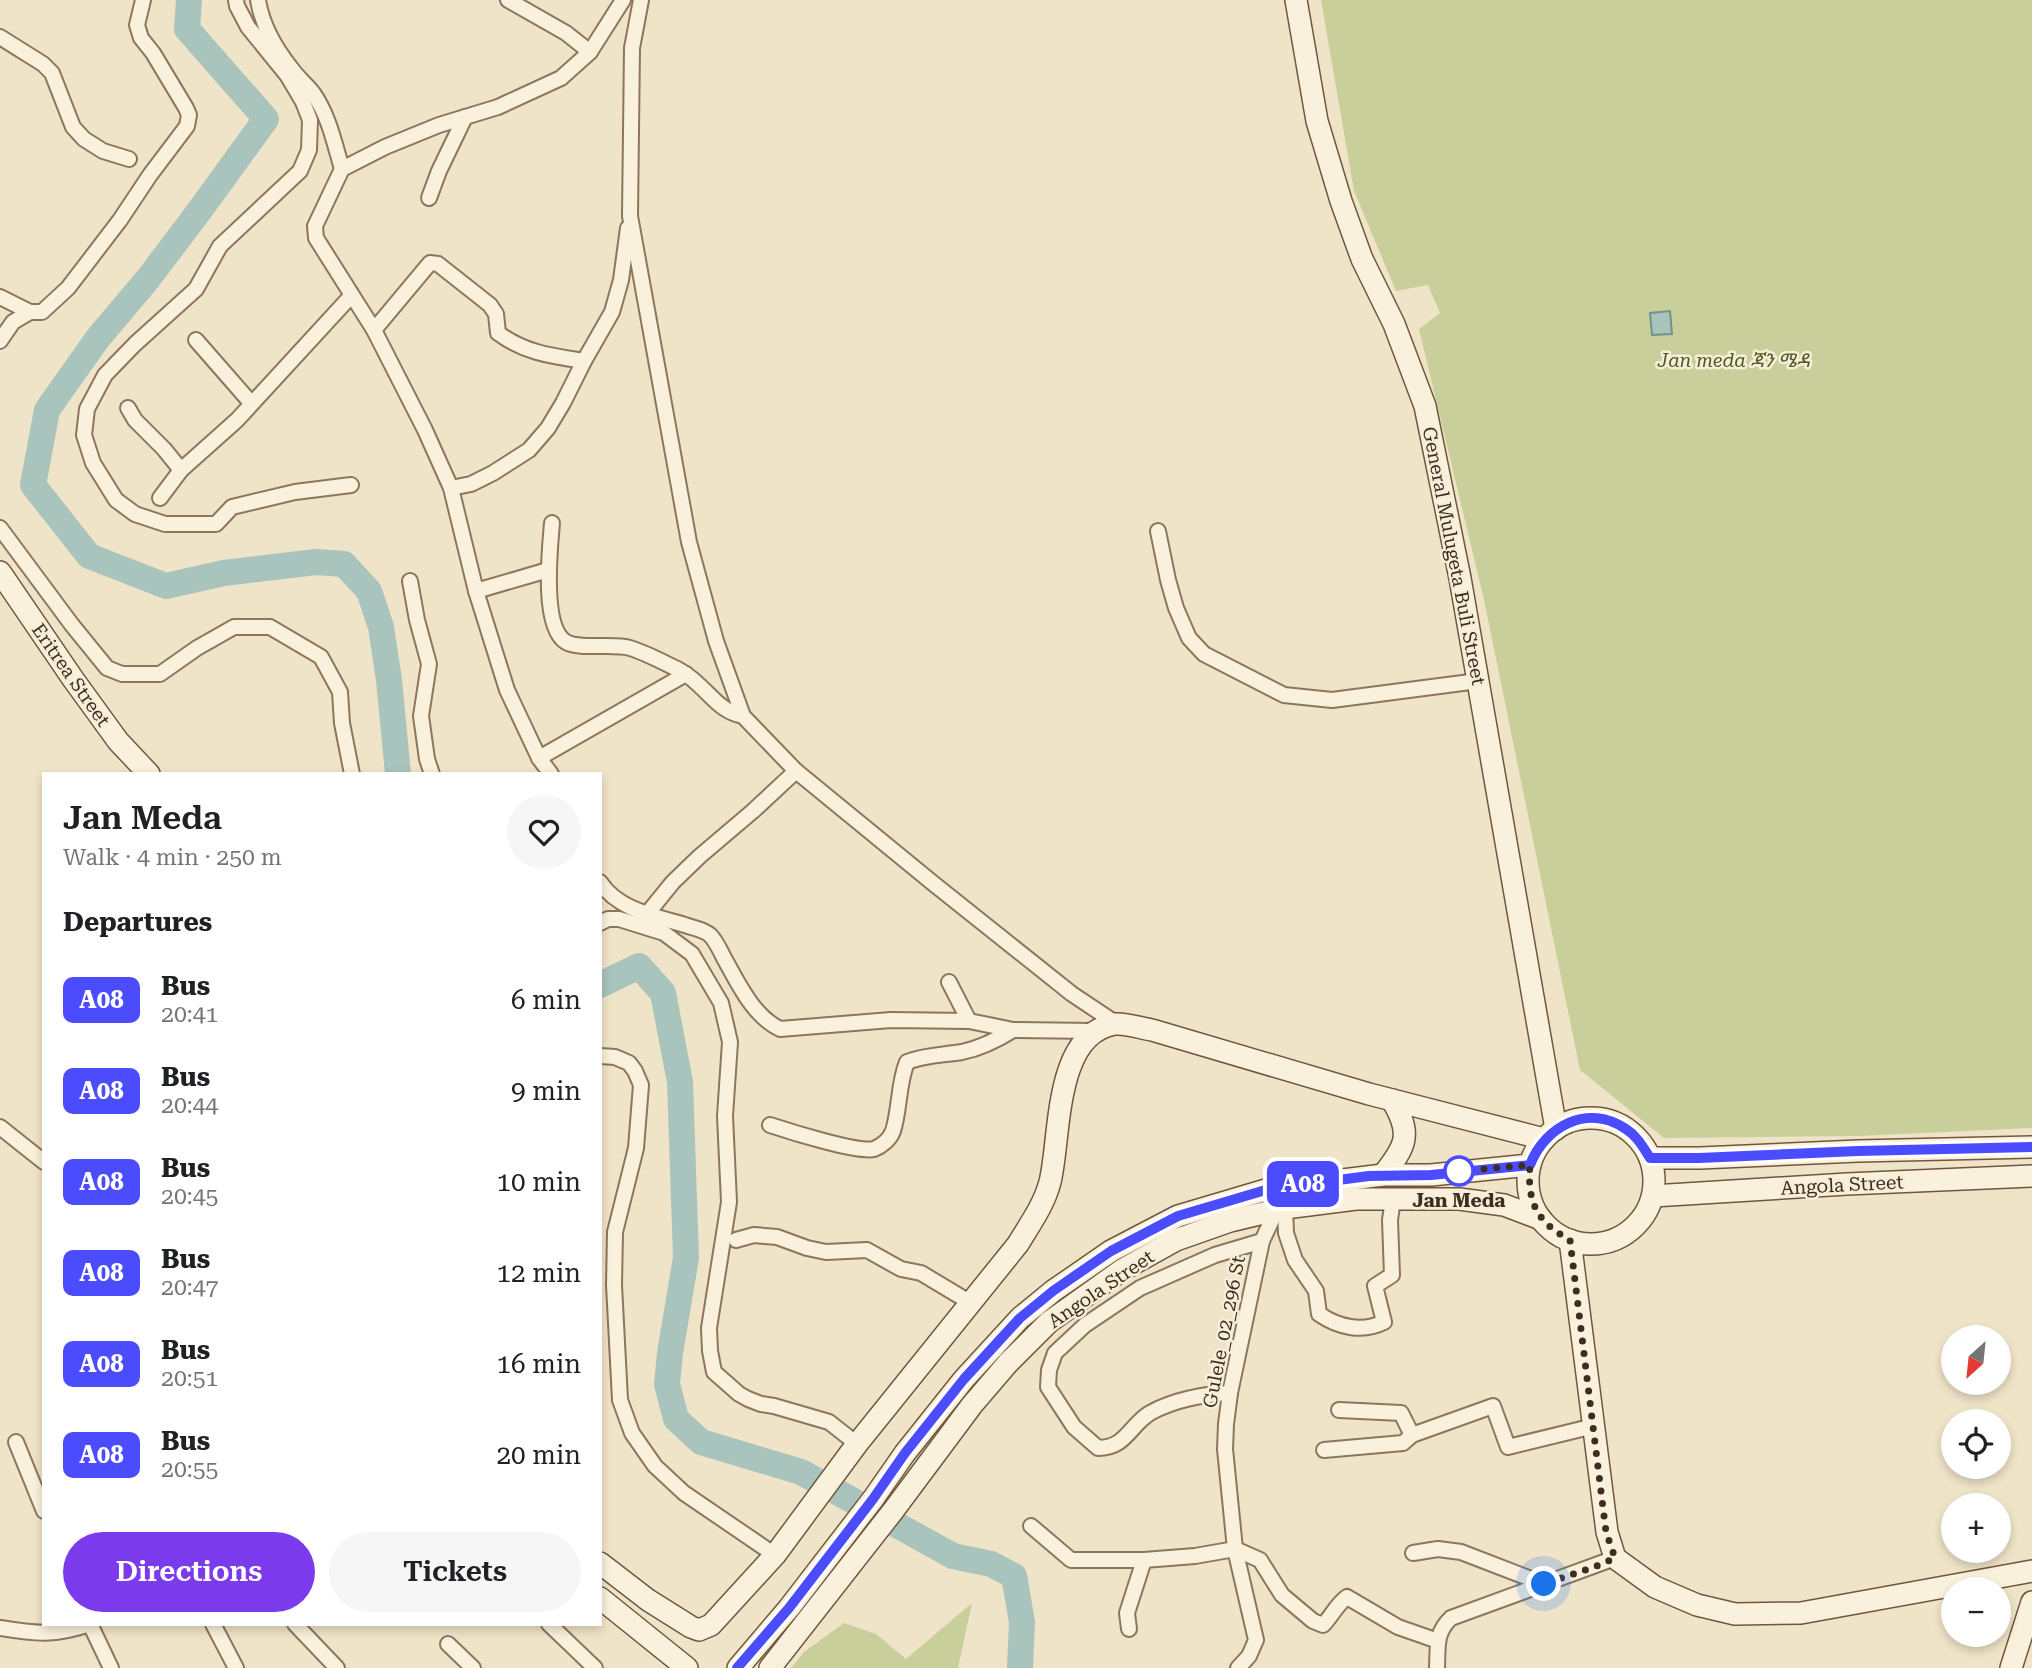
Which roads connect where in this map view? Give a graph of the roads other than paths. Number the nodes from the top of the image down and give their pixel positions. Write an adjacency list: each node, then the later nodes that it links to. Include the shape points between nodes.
1 (143, 0): 17 (street, via 137,25 141,38 186,108 187,126 68,288 42,312)
2 (236, 0): 26 (street, via 248,27 303,102 310,120 310,150 300,171 220,246 196,289 105,375 87,409 84,435 93,463 116,500 135,514 165,524 216,524 232,507)
3 (258, 0): 12 (street, via 270,36 327,118)
4 (508, 0): 9 (street)
5 (623, 0): 9 (street)
6 (641, 0): 14 (street, via 632,48)
7 (1296, 0): 37 (main road, General Mulugeta Buli Street, via 1317,121 1341,201 1425,406)
8 (0, 37): 11 (street, via 52,73 73,127 84,139)
9 (590, 52): 10 (street, via 561,78)
10 (465, 117): 12 (street, via 396,142); 13 (street)
11 (129, 159)
12 (342, 169): 15 (street, via 316,226 316,238)
13 (429, 198)
14 (630, 216): 22 (street, via 612,312); 38 (street, via 689,542 716,641)
15 (351, 296): 19 (street); 23 (street)
16 (3, 299): 17 (street); 18 (street)
17 (30, 312): 18 (street)
18 (13, 322): 21 (street)
19 (374, 330): 22 (street, via 430,263 438,264 490,305 498,333 512,343); 27 (street)
20 (196, 340): 23 (street)
21 (0, 341)
22 (584, 361): 27 (street, via 553,419 529,450 471,484)
23 (251, 403): 25 (street)
24 (128, 408): 25 (street)
25 (181, 470): 28 (street)
26 (351, 485)
27 (451, 488): 35 (street)
28 (160, 498)
29 (552, 523): 32 (street)
30 (0, 528): 42 (street, via 107,668 122,674 160,674 234,627 270,627 321,657 340,692)
31 (1158, 531): 37 (street, via 1176,608 1189,638 1205,654 1284,695 1332,700)
32 (548, 570): 35 (street); 36 (street, via 551,612 565,642 628,647)
33 (0, 572): 41 (main road, Eritrea Street, via 118,741)
34 (410, 581): 43 (street, via 429,664 421,716)
35 (476, 591): 39 (street, via 507,690)
36 (686, 674): 38 (street, via 731,713); 39 (street)
37 (1478, 681): 57 (main road, General Mulugeta Buli Street)
38 (743, 716): 40 (street)
39 (539, 758): 44 (street)
40 (796, 771): 46 (street, via 700,856); 50 (street, via 1061,986)
41 (147, 772)
42 (352, 772)
43 (431, 772)
44 (550, 772)
45 (602, 884): 46 (street, via 614,898)
46 (647, 914): 49 (street, via 712,936 742,990 767,1023 780,1029 891,1020)
47 (602, 922): 80 (street, via 620,919 664,933 692,954 721,1003 730,1042 725,1116 729,1202 709,1328 714,1372 748,1399 830,1422)
48 (948, 982): 49 (street)
49 (969, 1021): 51 (street)
50 (1117, 1024): 52 (main road); 54 (main road, via 1152,1030)
51 (1013, 1030): 52 (street); 55 (street, via 994,1042 907,1062 892,1132 883,1145 871,1150)
52 (1095, 1031): 74 (main road, via 1071,1063 1061,1097 1049,1184 1039,1210)
53 (602, 1056): 86 (street, via 629,1063 641,1085 636,1148 615,1233 620,1400 632,1433 655,1466 684,1493)
54 (1392, 1100): 57 (main road); 63 (main road, via 1405,1136 1402,1150)
55 (770, 1125)
56 (0, 1127): 61 (street)
57 (1550, 1134): 60 (main road, via 1570,1122 1608,1121 1626,1128); 62 (main road)
58 (2032, 1147): 59 (main road)
59 (1843, 1153): 60 (main road); 65 (main road)
60 (1650, 1158): 66 (main road)
61 (42, 1160)
62 (1530, 1165): 63 (main road); 70 (main road, via 1528,1184)
63 (1384, 1175): 69 (main road, via 1269,1189)
64 (2032, 1176): 65 (main road, Angola Street)
65 (1846, 1184): 66 (main road, Angola Street)
66 (1653, 1196): 72 (main road, via 1635,1226 1621,1236 1587,1244)
67 (1393, 1199): 68 (main road, Angola Street); 68 (street, via 1392,1275 1375,1286 1384,1322 1373,1328 1332,1323 1319,1314 1315,1291 1295,1260); 70 (main road, Angola Street, via 1487,1201)
68 (1281, 1208): 69 (main road, Angola Street); 73 (street, Gulele_02_296 St)
69 (1229, 1212): 109 (main road, via 1178,1216 1111,1251 1020,1318 964,1379); 110 (main road, Angola Street, via 1122,1269 1049,1322 972,1405)
70 (1541, 1219): 72 (main road)
71 (736, 1240): 74 (street, via 754,1235 778,1237 826,1252 867,1250 901,1269 920,1273)
72 (1570, 1240): 77 (main road)
73 (1262, 1241): 75 (street, Gulele_02_296 St); 75 (street, via 1214,1255 1140,1288 1085,1325 1055,1353 1049,1370 1048,1387 1074,1427 1098,1448 1120,1442 1149,1414 1170,1404)
74 (971, 1303): 80 (main road)
75 (1230, 1393): 84 (street, Gulele_02_296 St, via 1225,1449)
76 (1339, 1410): 78 (street, via 1401,1413)
77 (1594, 1426): 78 (street, via 1508,1447 1493,1406); 87 (main road, via 1606,1532)
78 (1412, 1436): 81 (street, via 1403,1443)
79 (16, 1442): 82 (street)
80 (857, 1444): 86 (main road)
81 (1324, 1450)
82 (42, 1506)
83 (1031, 1526): 88 (street, via 1071,1560)
84 (1235, 1549): 88 (street); 101 (street, via 1261,1560 1282,1595 1313,1621 1323,1625 1347,1597 1398,1627); 111 (street, Gulele_02_296 St, via 1256,1640)
85 (1413, 1553): 91 (street, via 1461,1552)
86 (775, 1555): 89 (main road, via 711,1625 699,1630 648,1600)
87 (1615, 1558): 90 (main road, via 1655,1587 1697,1605 1735,1614 1801,1613); 91 (street)
88 (1144, 1560): 100 (street, via 1127,1613)
89 (602, 1565)
90 (2032, 1571)
91 (1544, 1584): 101 (street, via 1451,1618 1442,1626)
92 (602, 1600): 108 (main road)
93 (2032, 1602): 113 (main road)
94 (84, 1626): 99 (street, via 45,1634)
95 (91, 1626): 103 (street)
96 (214, 1626): 104 (street)
97 (297, 1626): 105 (street)
98 (551, 1626): 107 (street)
99 (0, 1628)
100 (1129, 1629)
101 (1438, 1641): 112 (street)
102 (448, 1644): 106 (street)
103 (111, 1668)
104 (236, 1668)
105 (337, 1668)
106 (473, 1668)
107 (596, 1668)
108 (687, 1668)
109 (738, 1668)
110 (770, 1668)
111 (1238, 1668)
112 (1437, 1668)
113 (2011, 1668)

